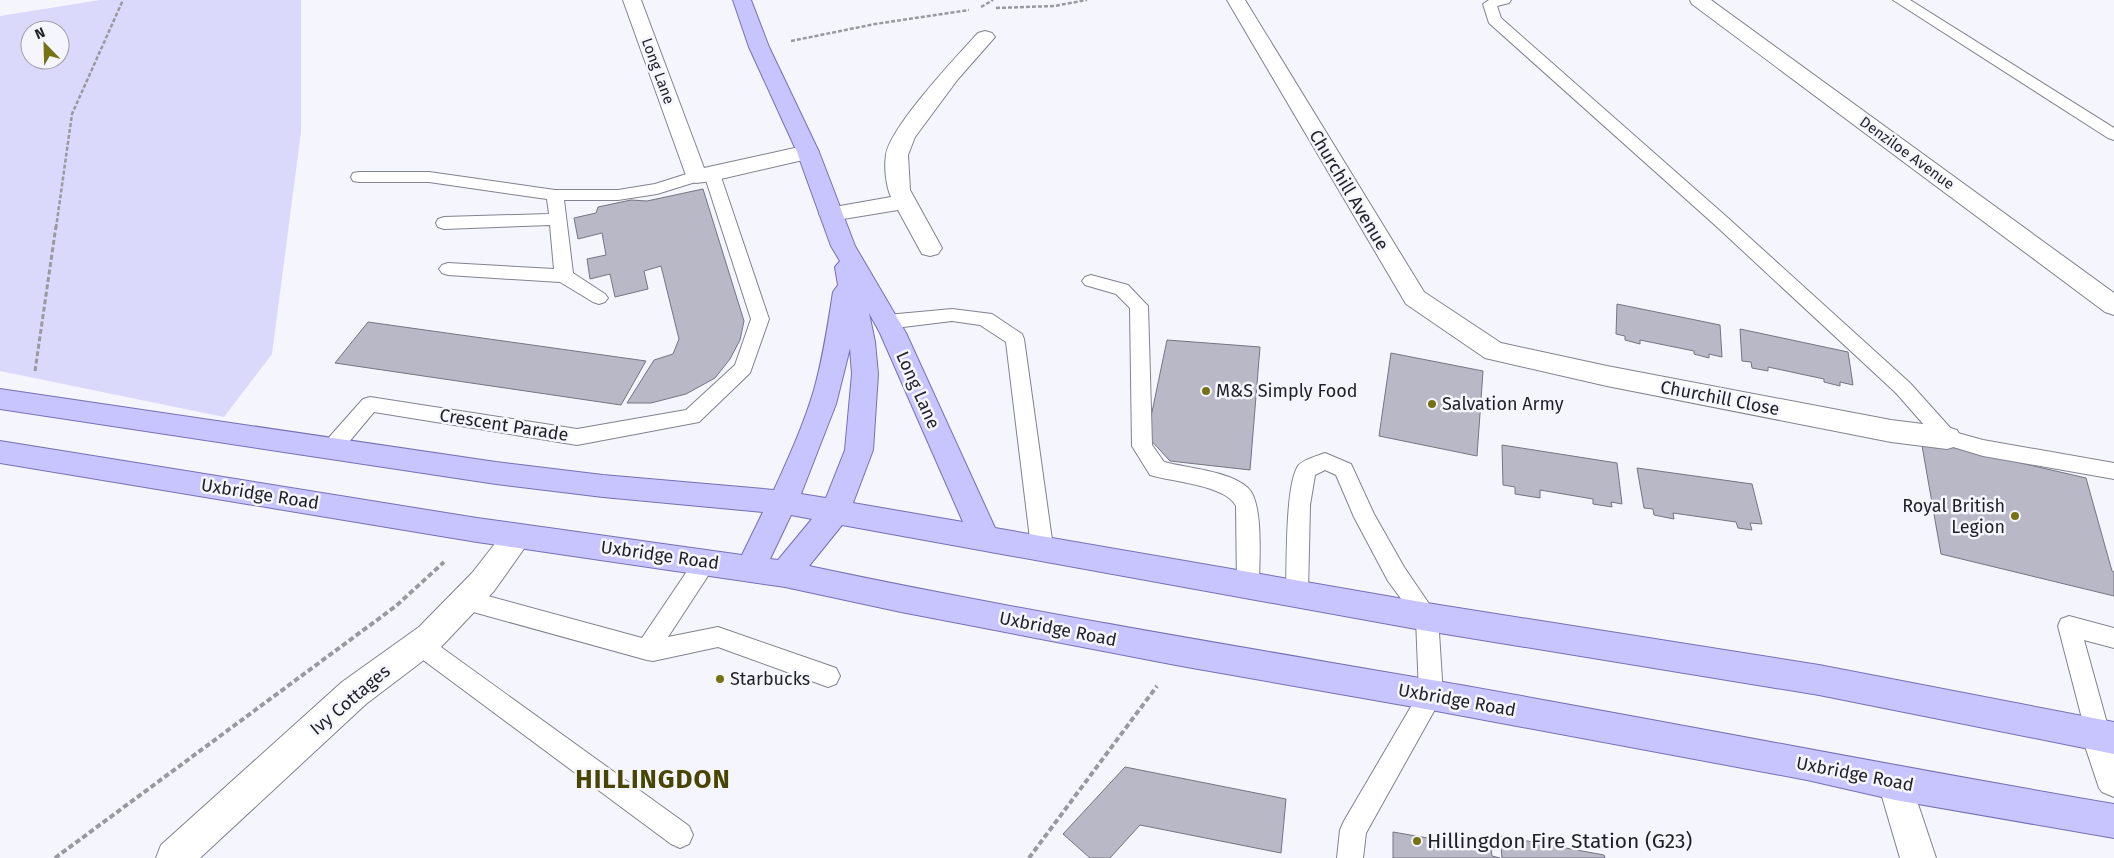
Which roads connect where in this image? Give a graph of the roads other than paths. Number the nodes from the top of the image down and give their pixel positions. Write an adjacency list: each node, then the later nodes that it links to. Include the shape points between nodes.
1 (632, 0): 10 (street, Long Lane)
2 (742, 0): 9 (main road, Long Lane, via 759,47)
3 (1236, 0): 26 (street, Churchill Avenue, via 1415,298)
4 (1504, 0): 28 (lane, via 1490,4 1494,20 1889,374)
5 (1699, 0): 24 (street, Denziloe Avenue)
6 (1900, 0): 8 (lane)
7 (984, 37): 13 (street, via 904,136 898,155 899,190)
8 (2114, 135)
9 (808, 152): 10 (street); 14 (main road, Long Lane)
10 (704, 175): 12 (lane, via 657,189 618,195); 29 (lane, Crescent Parade, via 760,319 743,368 692,417 577,437 370,404)
11 (359, 177): 12 (lane, via 429,177)
12 (554, 194): 15 (lane)
13 (904, 202): 14 (street); 18 (street)
14 (831, 214): 17 (main road, Long Lane)
15 (557, 219): 16 (lane); 21 (lane)
16 (444, 223)
17 (843, 246): 20 (main road, Long Lane); 25 (main road, Long Lane)
18 (930, 248)
19 (448, 269): 21 (lane)
20 (848, 275): 32 (main road, Long Lane, via 838,346 823,404); 33 (main road, Long Lane, via 865,374 859,450)
21 (564, 276): 23 (lane)
22 (1091, 281): 40 (lane, via 1122,289 1139,306 1142,446 1157,469 1224,484 1240,494 1247,506)
23 (599, 298)
24 (2114, 306)
25 (886, 322): 35 (main road, Long Lane); 36 (lane, via 952,315 986,319 1015,339)
26 (1494, 351): 28 (street, Churchill Close, via 1872,428)
27 (0, 399): 29 (main road)
28 (1947, 438): 31 (lane, via 1983,448)
29 (331, 449): 32 (main road, via 583,484)
30 (0, 452): 34 (main road, Uxbridge Road)
31 (2114, 471)
32 (782, 502): 33 (main road); 38 (main road, Long Lane)
33 (835, 512): 35 (main road); 39 (main road, Long Lane)
34 (518, 536): 37 (main road, Uxbridge Road); 42 (street, Ivy Cottages)
35 (985, 539): 36 (main road)
36 (1042, 547): 40 (main road)
37 (706, 562): 38 (main road, Uxbridge Road); 46 (lane)
38 (751, 568): 39 (main road, Uxbridge Road)
39 (785, 574): 48 (main road, Uxbridge Road, via 1181,652)
40 (1248, 584): 41 (main road)
41 (1297, 593): 43 (main road); 43 (lane, via 1299,505 1306,470 1325,461 1344,470 1396,574)
42 (466, 600): 45 (street, Ivy Cottages); 46 (lane)
43 (1427, 617): 48 (lane); 49 (main road, via 1819,680)
44 (2114, 638): 49 (lane, via 2069,626)
45 (420, 644): 53 (lane); 54 (street, Ivy Cottages, via 354,693)
46 (647, 650): 47 (lane, via 718,637)
47 (828, 676)
48 (1431, 695): 51 (main road, Uxbridge Road); 55 (lane, via 1353,830)
49 (2106, 736): 50 (street, via 2110,776)
50 (2114, 780)
51 (1895, 783): 52 (main road, Uxbridge Road); 56 (street)
52 (2114, 821)
53 (680, 835)
54 (174, 858)
55 (1350, 858)
56 (1918, 858)

